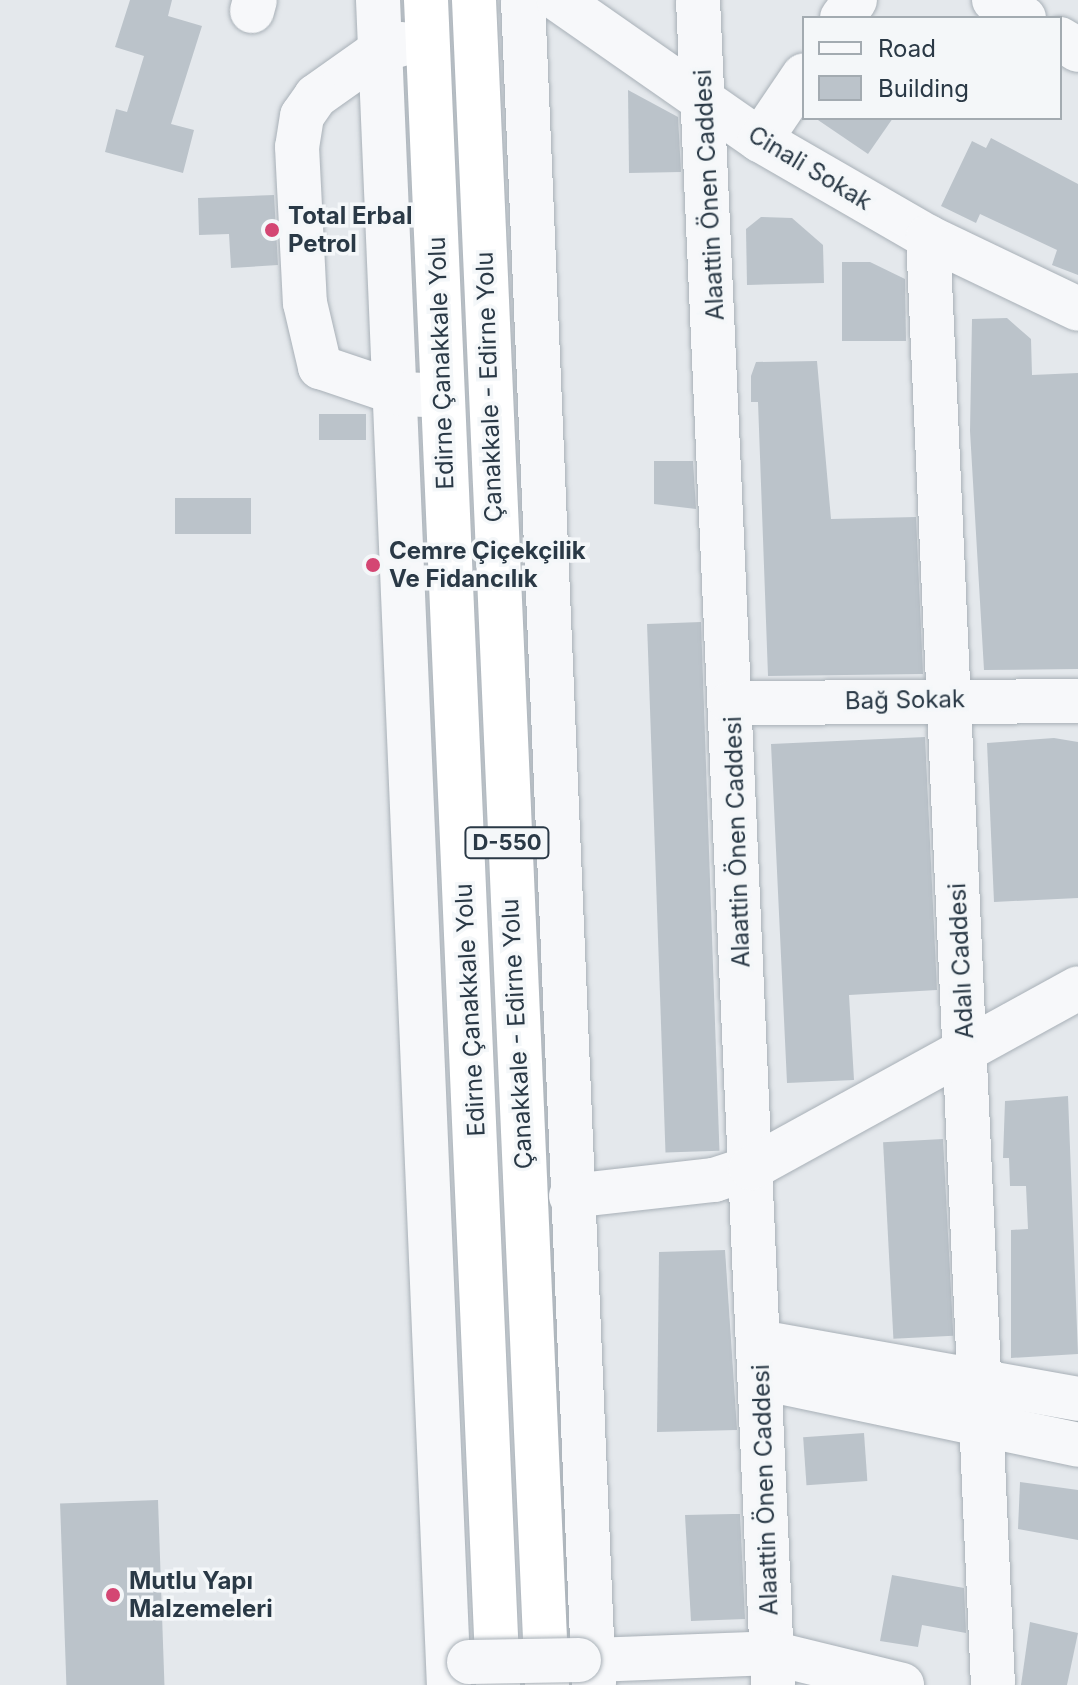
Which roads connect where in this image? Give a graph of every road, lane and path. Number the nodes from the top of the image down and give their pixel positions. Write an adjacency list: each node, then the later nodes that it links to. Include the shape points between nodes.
1 (378, 0): 9 (street)
2 (474, 0): 30 (highway, Çanakkale - Edirne Yolu / D-550)
3 (523, 0): 22 (street)
4 (559, 0): 11 (street, Cinali Sokak)
5 (698, 0): 11 (street, Alaattin Önen Caddesi)
6 (994, 0): 7 (street)
7 (1021, 16)
8 (427, 19): 9 (street); 15 (highway, Edirne Çanakkale Yolu / D-550)
9 (381, 50): 15 (street); 15 (street, via 308,105 298,129 309,342 320,367)
10 (802, 78): 12 (street)
11 (706, 104): 12 (street, Cinali Sokak); 18 (street, Alaattin Önen Caddesi)
12 (760, 140): 13 (street, Cinali Sokak)
13 (928, 237): 14 (street, Cinali Sokak); 16 (street, Adalı Caddesi)
14 (1078, 309)
15 (421, 395): 27 (highway, Edirne Çanakkale Yolu / D-550); 28 (street)
16 (947, 699): 17 (street, Bağ Sokak); 18 (street, Bağ Sokak); 20 (street, Adalı Caddesi)
17 (1078, 701)
18 (731, 703): 21 (street, Alaattin Önen Caddesi)
19 (1078, 988): 20 (street)
20 (965, 1049): 21 (street); 25 (street, Adalı Caddesi)
21 (751, 1168): 22 (street, via 714,1180); 23 (street, Alaattin Önen Caddesi)
22 (571, 1196): 30 (street)
23 (760, 1360): 25 (street); 29 (street, Alaattin Önen Caddesi)
24 (1078, 1399): 25 (street)
25 (978, 1402): 26 (street); 33 (street, Adalı Caddesi)
26 (1078, 1445)
27 (495, 1595): 28 (street); 31 (highway, Edirne Çanakkale Yolu / D-550)
28 (446, 1600): 31 (street)
29 (772, 1669): 30 (street); 32 (street)
30 (572, 1670): 31 (street, bridge)
31 (472, 1677)
32 (902, 1685)
33 (993, 1685)

